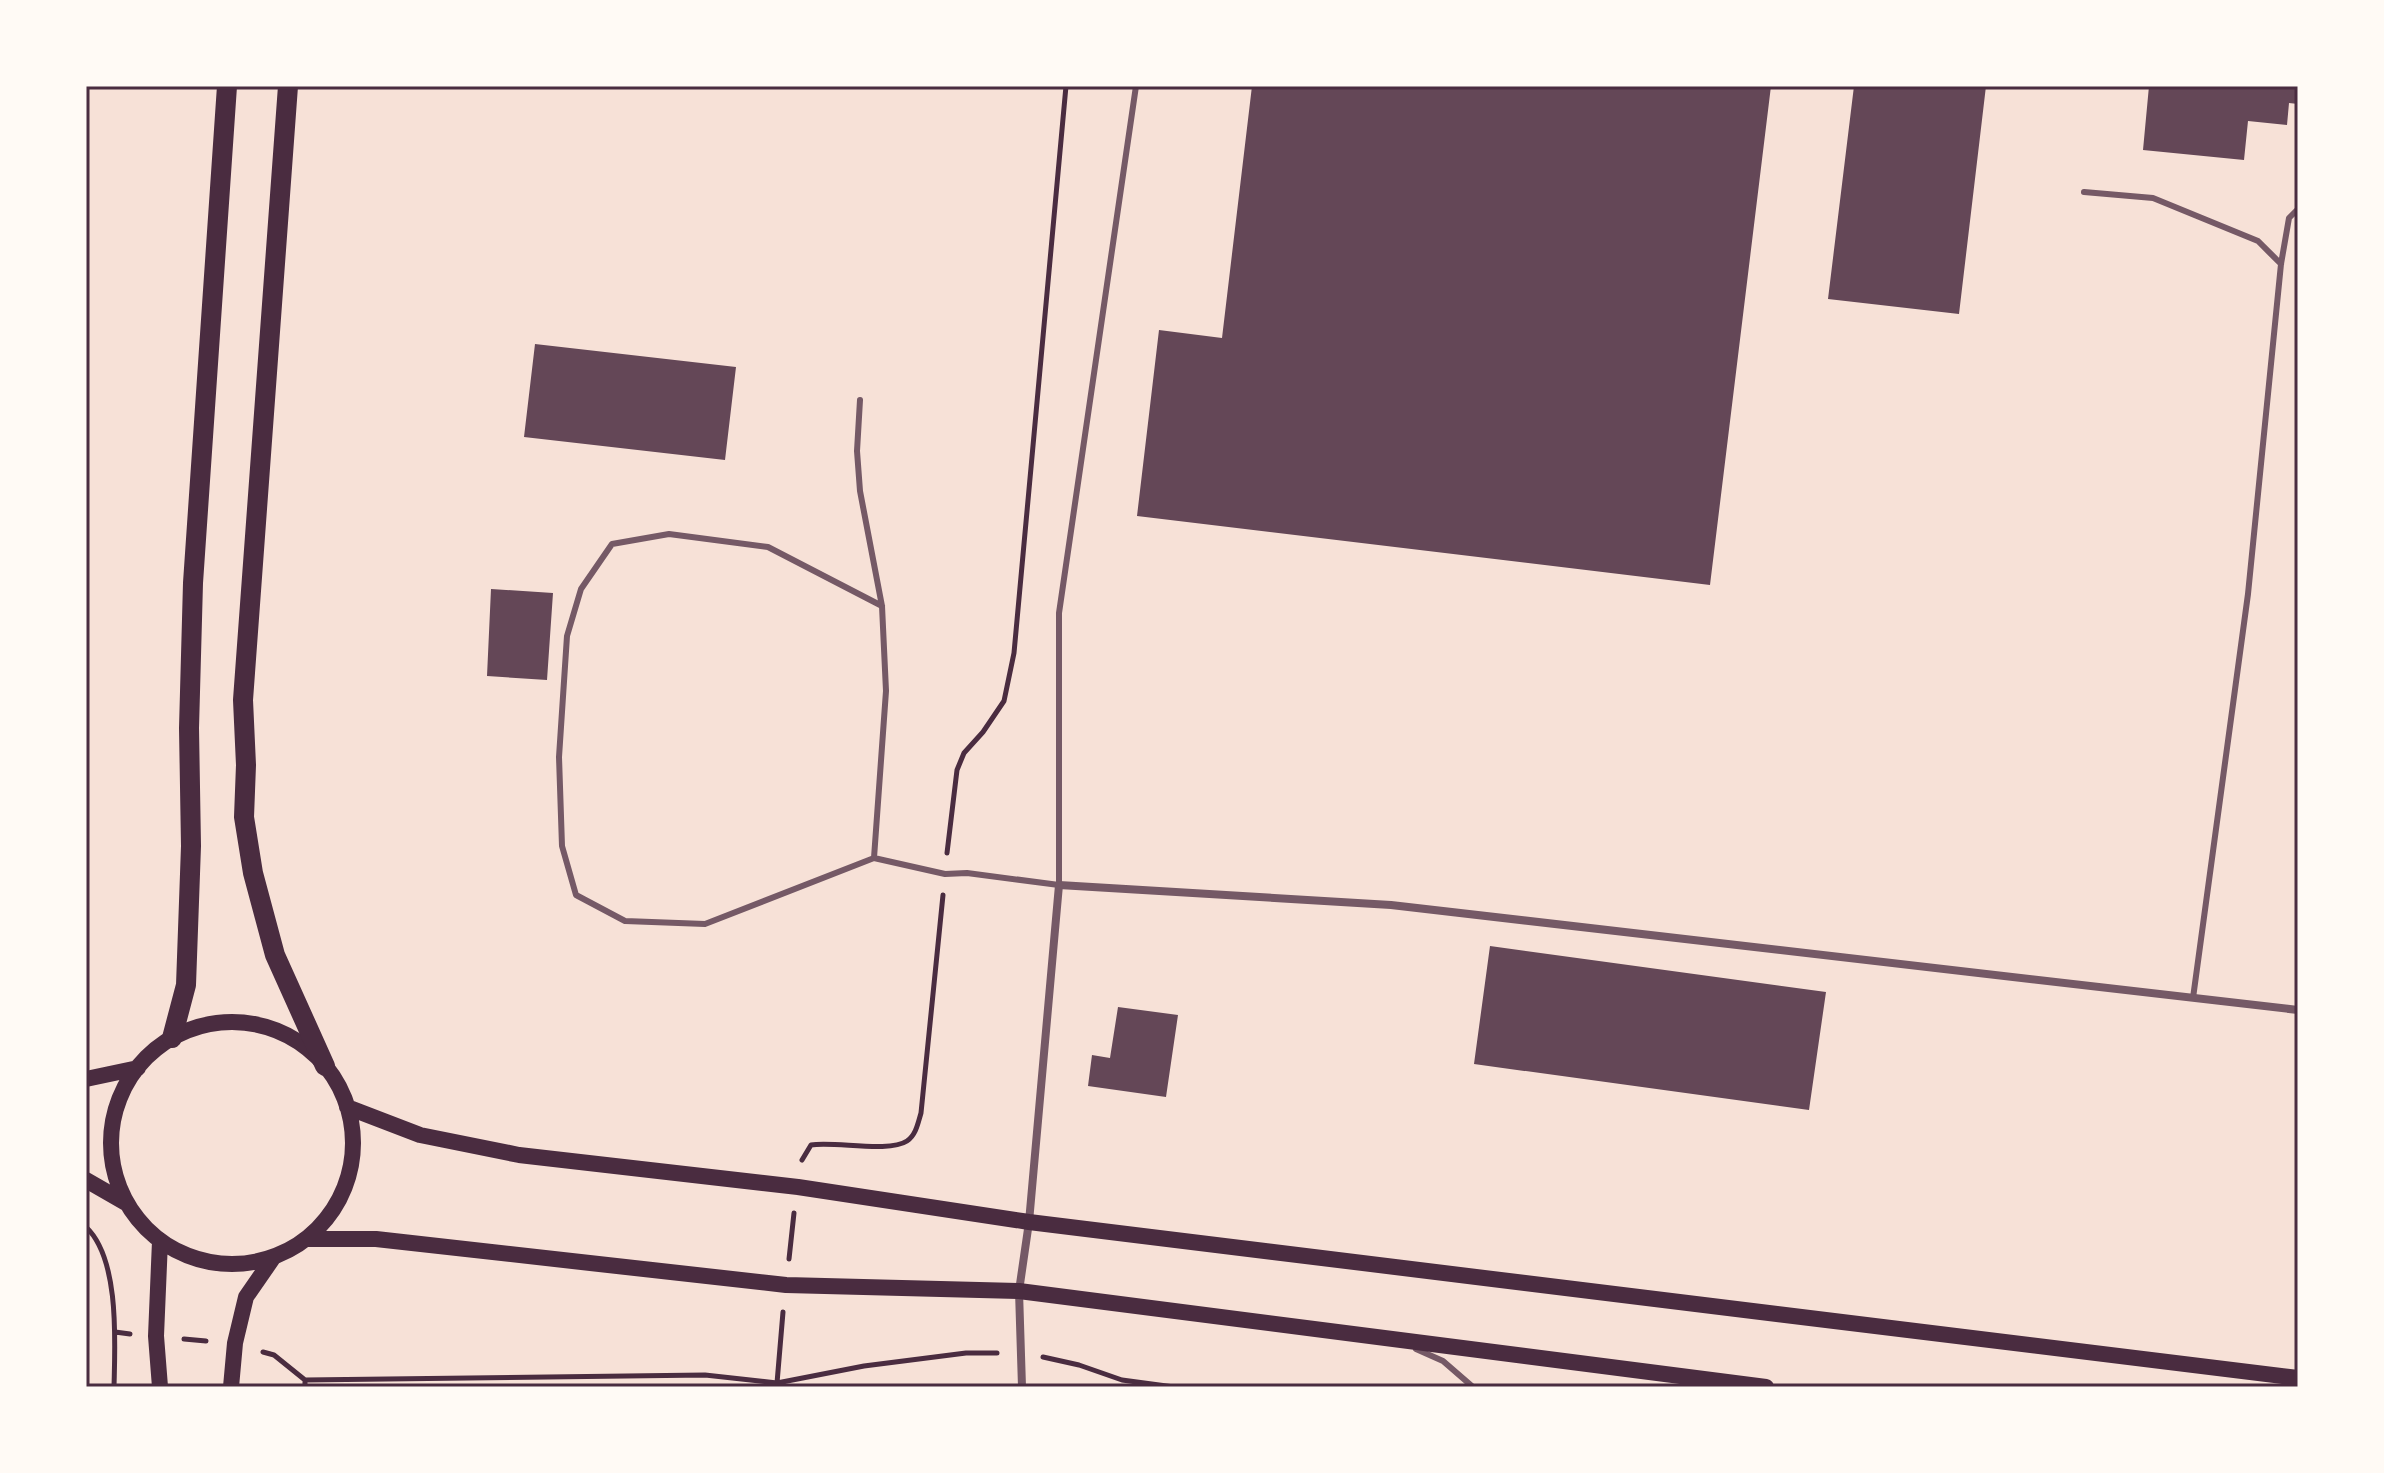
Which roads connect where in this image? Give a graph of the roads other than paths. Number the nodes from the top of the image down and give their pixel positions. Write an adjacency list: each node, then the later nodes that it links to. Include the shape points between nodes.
1 (227, 86): 13 (main road, via 193,583 186,985)
2 (288, 86): 14 (main road, via 243,700 244,817 275,955)
3 (1136, 86): 10 (lane, via 1059,613)
4 (2084, 192): 6 (lane, via 2153,198 2258,241)
5 (2298, 209): 6 (lane, via 2289,218)
6 (2281, 264): 11 (lane, via 2248,594)
7 (860, 400): 8 (lane, via 860,491)
8 (882, 606): 9 (lane, via 886,691); 9 (lane, via 768,547 669,534 612,544 581,589 567,636 559,757 562,846 576,895 625,921 705,924)
9 (874, 858): 10 (lane, via 945,874)
10 (1059, 885): 11 (street, via 1391,905); 20 (street)
11 (2193, 998): 12 (street)
12 (2298, 1010)
13 (172, 1038): 14 (main road, via 222,1023 260,1026 296,1041); 15 (main road)
14 (325, 1066): 17 (main road)
15 (138, 1068): 16 (main road); 19 (main road, via 120,1099 111,1134 114,1170)
16 (86, 1079)
17 (347, 1107): 20 (main road, via 420,1135 519,1155 798,1187); 21 (main road, via 353,1147 345,1186 333,1210)
18 (86, 1180): 19 (main road)
19 (126, 1203): 22 (main road)
20 (1029, 1222): 24 (street); 26 (main road)
21 (307, 1239): 23 (main road); 24 (main road, via 376,1239 786,1285)
22 (160, 1241): 23 (main road, via 215,1263); 27 (main road)
23 (273, 1258): 28 (main road, via 246,1297)
24 (1019, 1291): 25 (main road); 29 (street)
25 (1391, 1338): 30 (lane, via 1443,1361); 31 (main road)
26 (2298, 1378)
27 (160, 1387)
28 (231, 1387)
29 (1022, 1387)
30 (1473, 1387)
31 (1766, 1387)

